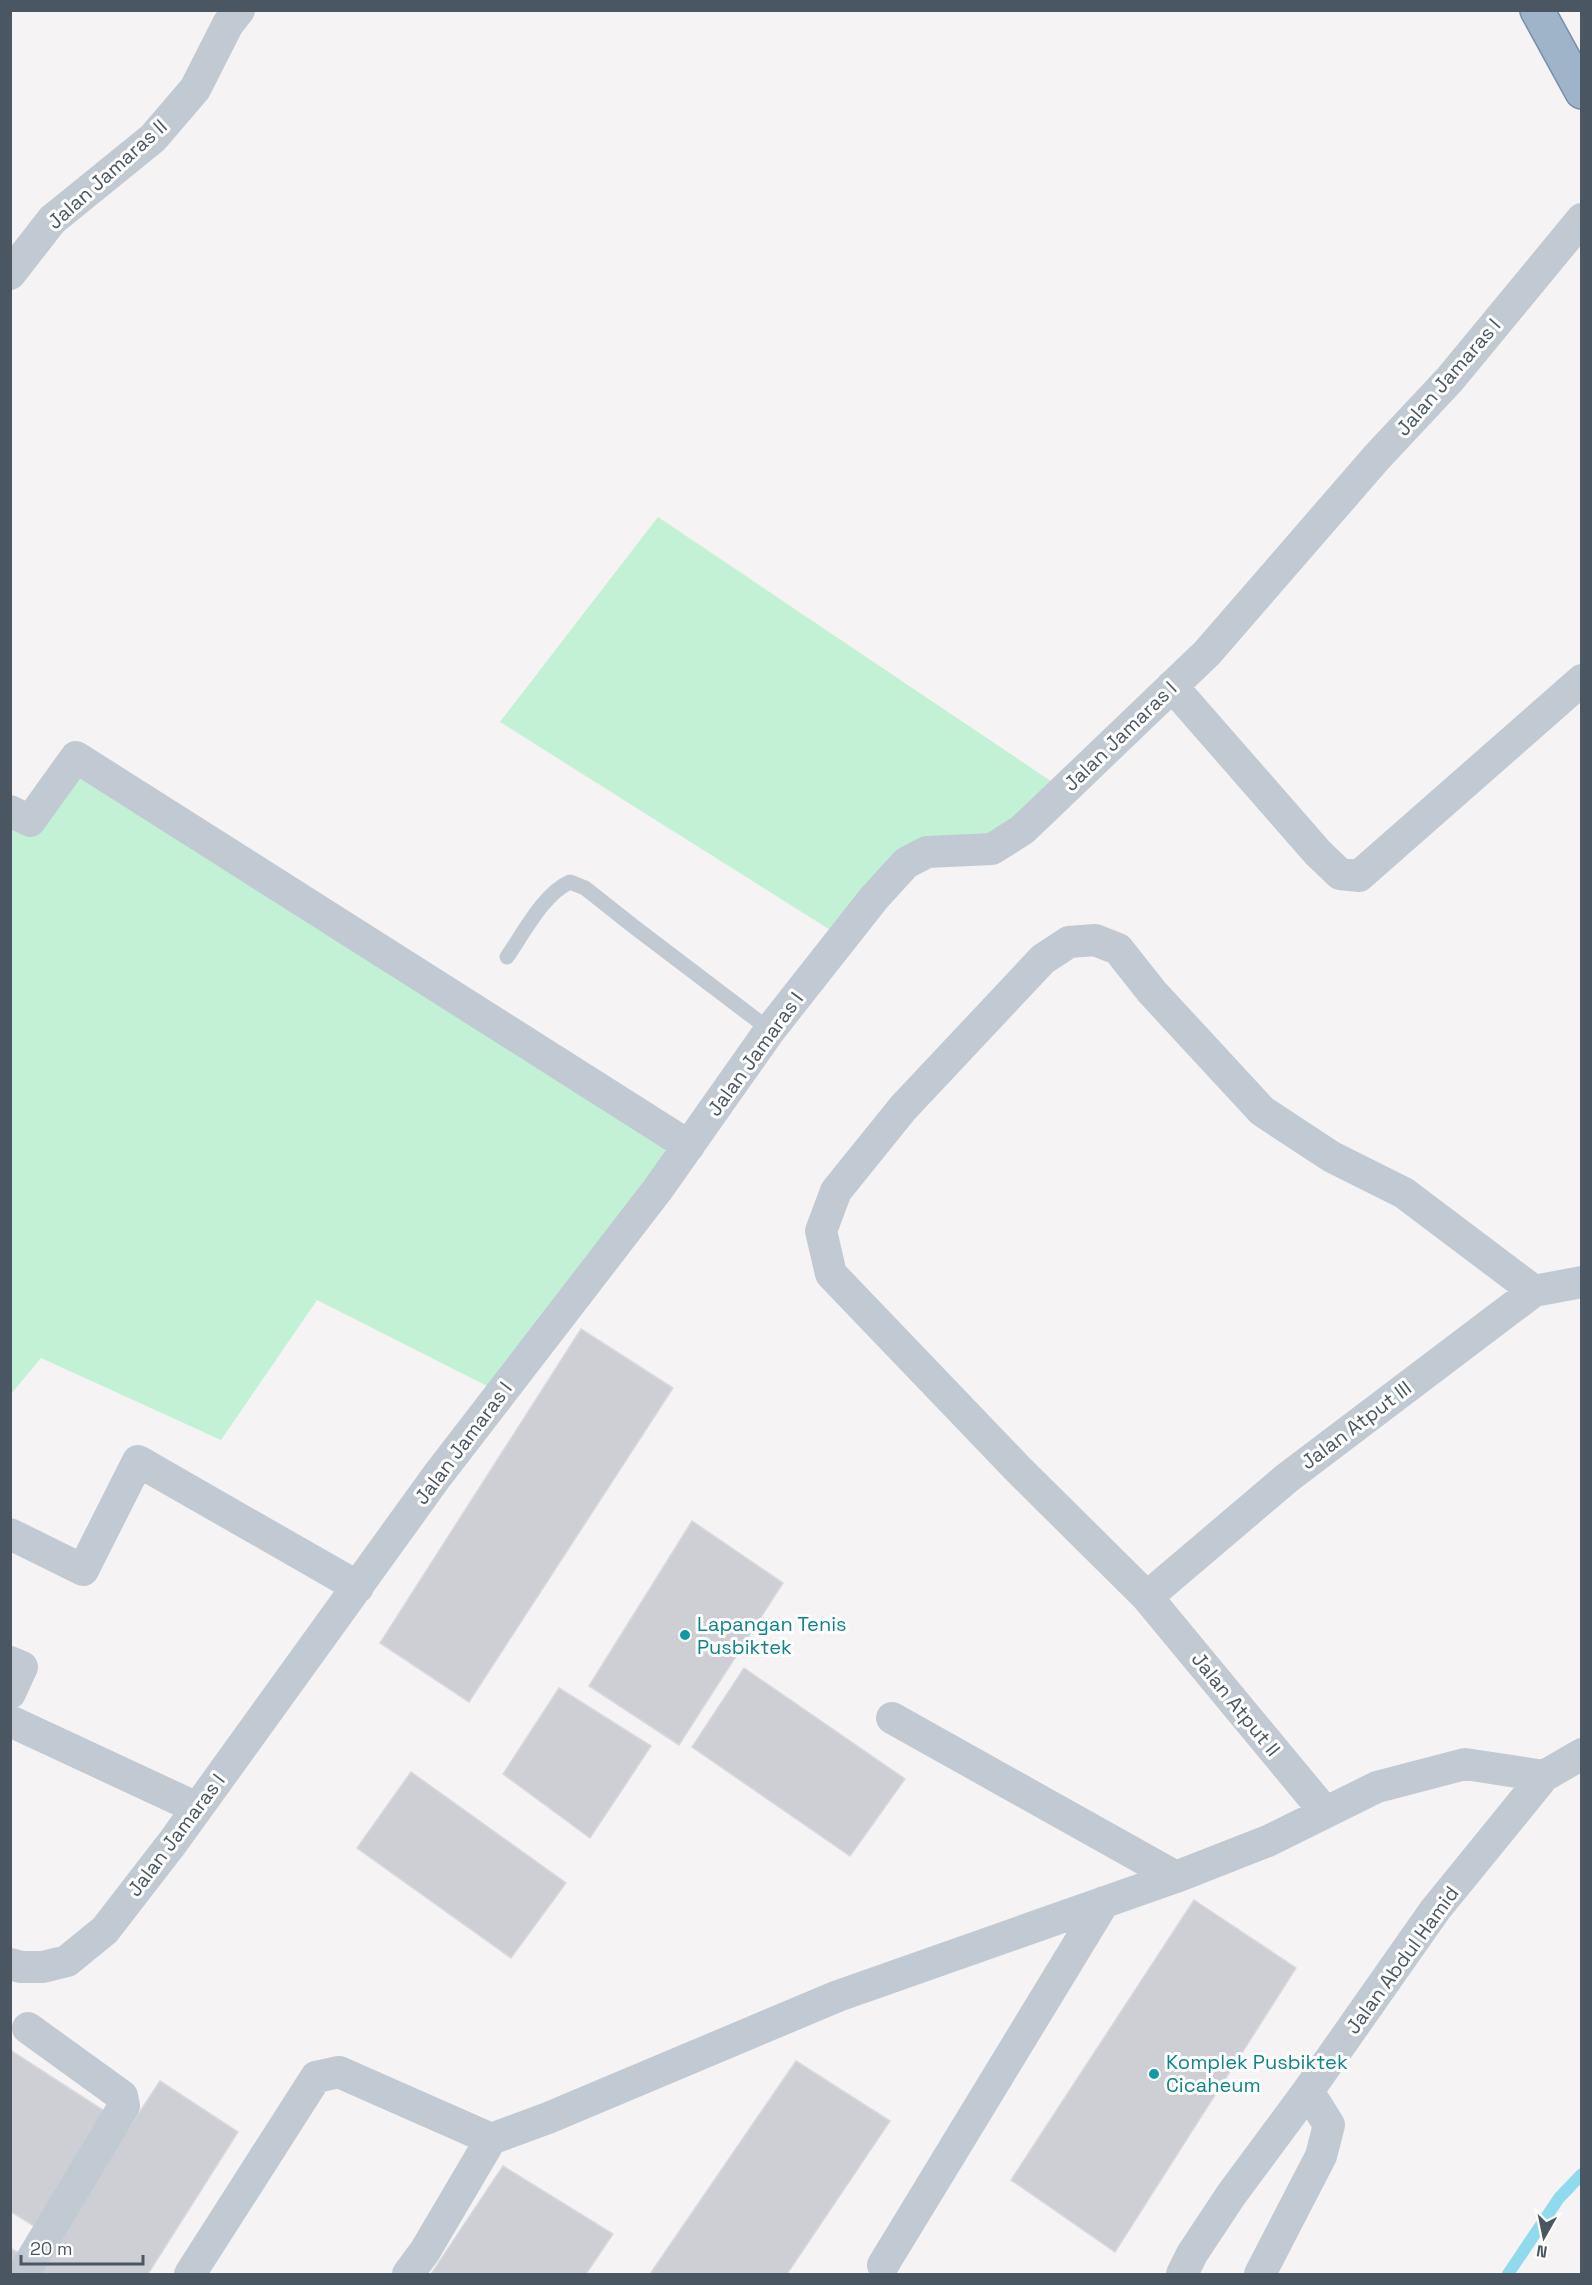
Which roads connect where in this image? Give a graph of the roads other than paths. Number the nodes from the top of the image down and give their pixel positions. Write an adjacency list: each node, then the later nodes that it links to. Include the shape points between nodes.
1 (239, 10): 5 (street, Jalan Jamaras II, via 195,89 167,122 153,138 51,220)
2 (1538, 10): 3 (highway)
3 (1581, 92)
4 (1581, 219): 7 (street, Jalan Jamaras I, via 1450,379 1207,653)
5 (10, 274)
6 (1581, 680): 7 (street, via 1359,876 1340,874 1318,853)
7 (1172, 686): 10 (street, Jalan Jamaras I, via 1022,830 992,849 927,852 906,863)
8 (10, 811): 11 (street, via 30,821 76,757)
9 (507, 957): 10 (lane, via 549,897 570,882 585,888)
10 (770, 1030): 11 (street, Jalan Jamaras I)
11 (688, 1146): 15 (street, Jalan Jamaras I, via 437,1476)
12 (1581, 1282): 13 (street, Jalan Atput III)
13 (1534, 1291): 16 (street, Jalan Atput III, via 1287,1478); 16 (street, Jalan Atput II, via 1404,1192 1332,1157 1262,1111 1152,992 1118,949 1095,940 1069,942 1043,959 903,1108 836,1191 821,1231 831,1274 1017,1468)
14 (10, 1534): 15 (street, via 83,1570 138,1461)
15 (358, 1587): 23 (street, Jalan Jamaras I)
16 (1148, 1597): 24 (street, Jalan Atput II)
17 (10, 1662): 18 (street, via 22,1667)
18 (10, 1692)
19 (892, 1718): 25 (street)
20 (10, 1721): 23 (street)
21 (1581, 1754): 22 (street, Jalan Abdul Hamid)
22 (1544, 1776): 24 (street, via 1465,1764 1377,1787); 29 (street, Jalan Abdul Hamid, via 1435,1910)
23 (197, 1808): 27 (street, Jalan Jamaras I, via 105,1930 67,1961 43,1967)
24 (1325, 1812): 25 (street, via 1268,1841)
25 (1176, 1877): 26 (street)
26 (1104, 1902): 30 (street, via 838,1996); 31 (street)
27 (10, 1964)
28 (28, 2028): 32 (street, via 122,2096 124,2106)
29 (1308, 2091): 35 (street, Jalan Abdul Hamid, via 1231,2195); 36 (street, via 1329,2125 1321,2156)
30 (491, 2139): 33 (street, via 339,2072 316,2077); 34 (street)
31 (886, 2271)
32 (23, 2274)
33 (190, 2274)
34 (408, 2274)
35 (1182, 2274)
36 (1260, 2274)

